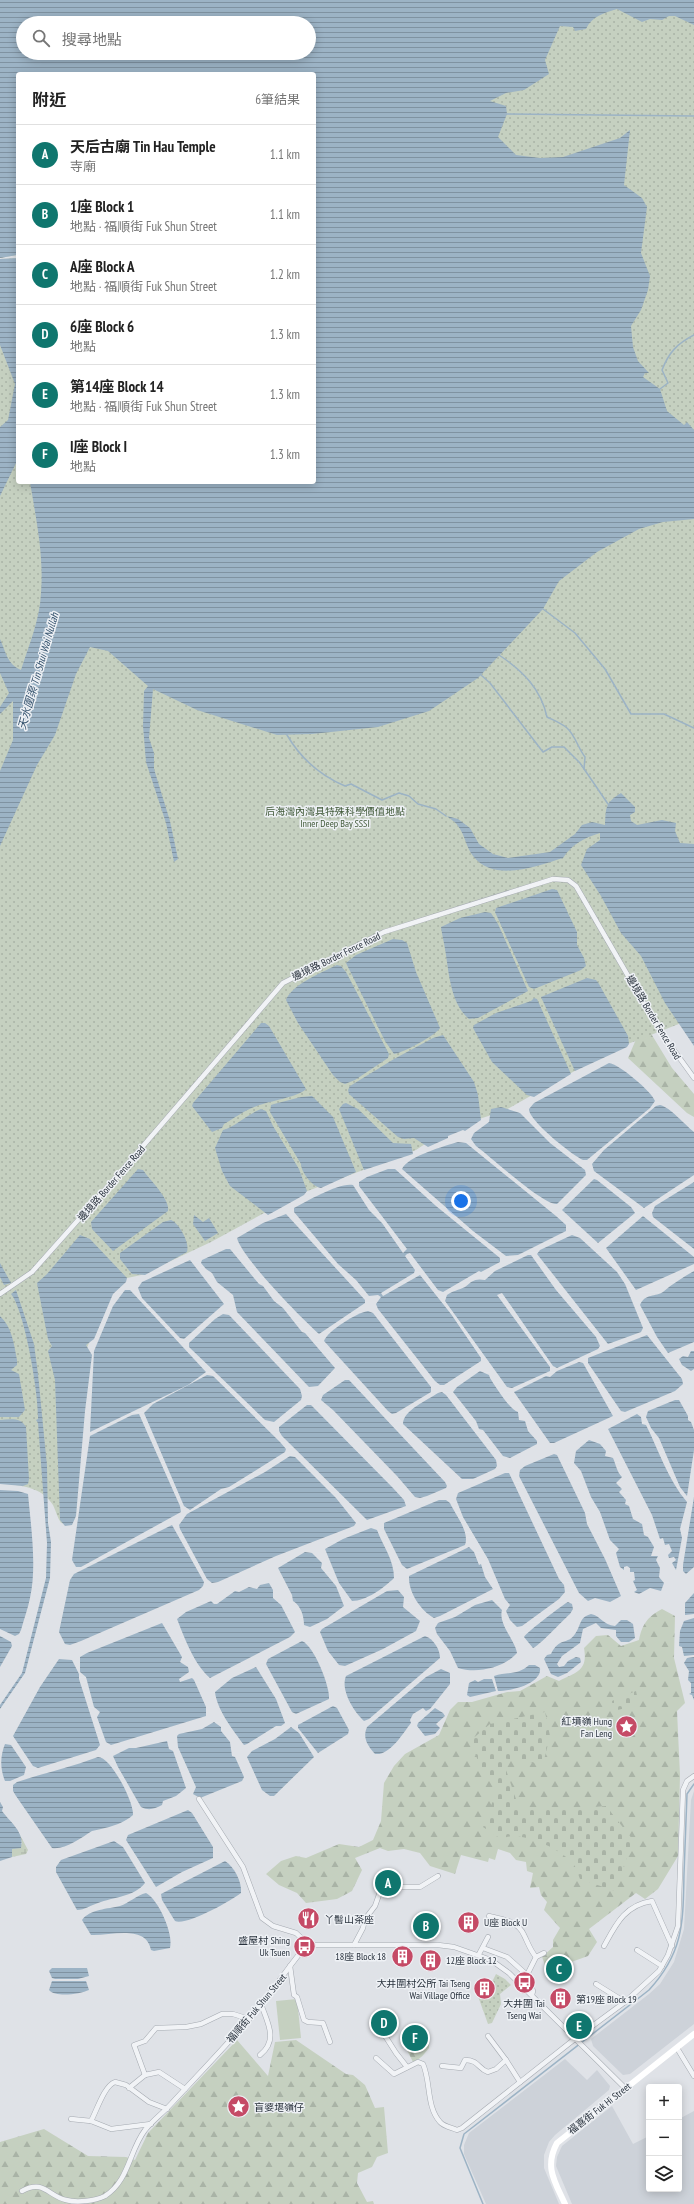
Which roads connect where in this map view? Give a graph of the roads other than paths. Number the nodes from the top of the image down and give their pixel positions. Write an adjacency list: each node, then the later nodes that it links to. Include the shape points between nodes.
1 (694, 1078): 2 (street, 邊境路 Border Fence Road, via 660,1031 576,886 568,880 553,879 384,932 284,983 32,1272)
2 (0, 1294)
3 (694, 1776): 11 (street, via 687,1781 683,1790 679,1918)
4 (199, 1799): 9 (street, via 243,1867 262,1918 273,1926 296,1933)
5 (438, 1876): 8 (street, via 420,1887 395,1887 380,1892)
6 (489, 1916): 16 (street, via 513,1922 524,1933 530,1950)
7 (488, 1937): 12 (street)
8 (354, 1944): 9 (street); 15 (street, via 438,1945)
9 (310, 1946): 17 (street, 福順街 Fuk Shun Street)
10 (604, 1946): 11 (street, via 624,1915 637,1903 652,1901)
11 (672, 1946): 18 (street)
12 (483, 1948): 15 (street); 19 (street, via 507,1957)
13 (637, 1950): 18 (street)
14 (544, 1953): 16 (street)
15 (479, 1954): 21 (street, via 509,1973)
16 (536, 1957): 19 (street)
17 (290, 1966): 23 (street, 福順街 Fuk Shun Street); 29 (street, via 294,1995 297,1997 304,2020 322,2023)
18 (662, 1966): 22 (street)
19 (527, 1975): 21 (street, via 533,1991)
20 (596, 1984): 22 (street)
21 (532, 1996): 28 (street)
22 (625, 2002): 28 (street)
23 (261, 2004): 24 (street, 福順街 Fuk Shun Street); 31 (street, via 271,2032 270,2043)
24 (249, 2019): 36 (street, via 233,2014 222,2014 201,2024 154,2029 145,2041 134,2045); 41 (street, 福順街 Fuk Shun Street)
25 (382, 2031): 35 (street)
26 (694, 2034): 30 (street, 福喜街 Fuk Hi Street)
27 (488, 2036): 33 (street)
28 (577, 2039): 38 (street); 40 (street)
29 (330, 2042)
30 (677, 2048): 37 (street); 40 (street, 福喜街 Fuk Hi Street)
31 (260, 2055)
32 (376, 2058): 35 (street, via 394,2074)
33 (506, 2060): 34 (street, via 488,2072 469,2060 465,2060 461,2068); 38 (street)
34 (442, 2066)
35 (407, 2067): 38 (street, via 418,2062 423,2064 430,2100 440,2123 457,2130)
36 (146, 2075): 39 (street); 41 (street, via 159,2072)
37 (694, 2076)
38 (520, 2082)
39 (129, 2088): 42 (street, via 149,2102); 44 (street, via 115,2082 108,2086)
40 (625, 2088): 47 (street, 福喜街 Fuk Hi Street, via 557,2143 551,2155 551,2167)
41 (185, 2089): 42 (street, 福順街 Fuk Shun Street)
42 (167, 2109): 45 (street, 福順街 Fuk Shun Street)
43 (71, 2119): 44 (street)
44 (91, 2120): 45 (street, via 111,2129)
45 (151, 2124): 46 (street, 福順街 Fuk Shun Street, via 137,2142 120,2181 104,2196 94,2200 72,2201 59,2198 44,2188 32,2187)
46 (22, 2191)
47 (565, 2204)

